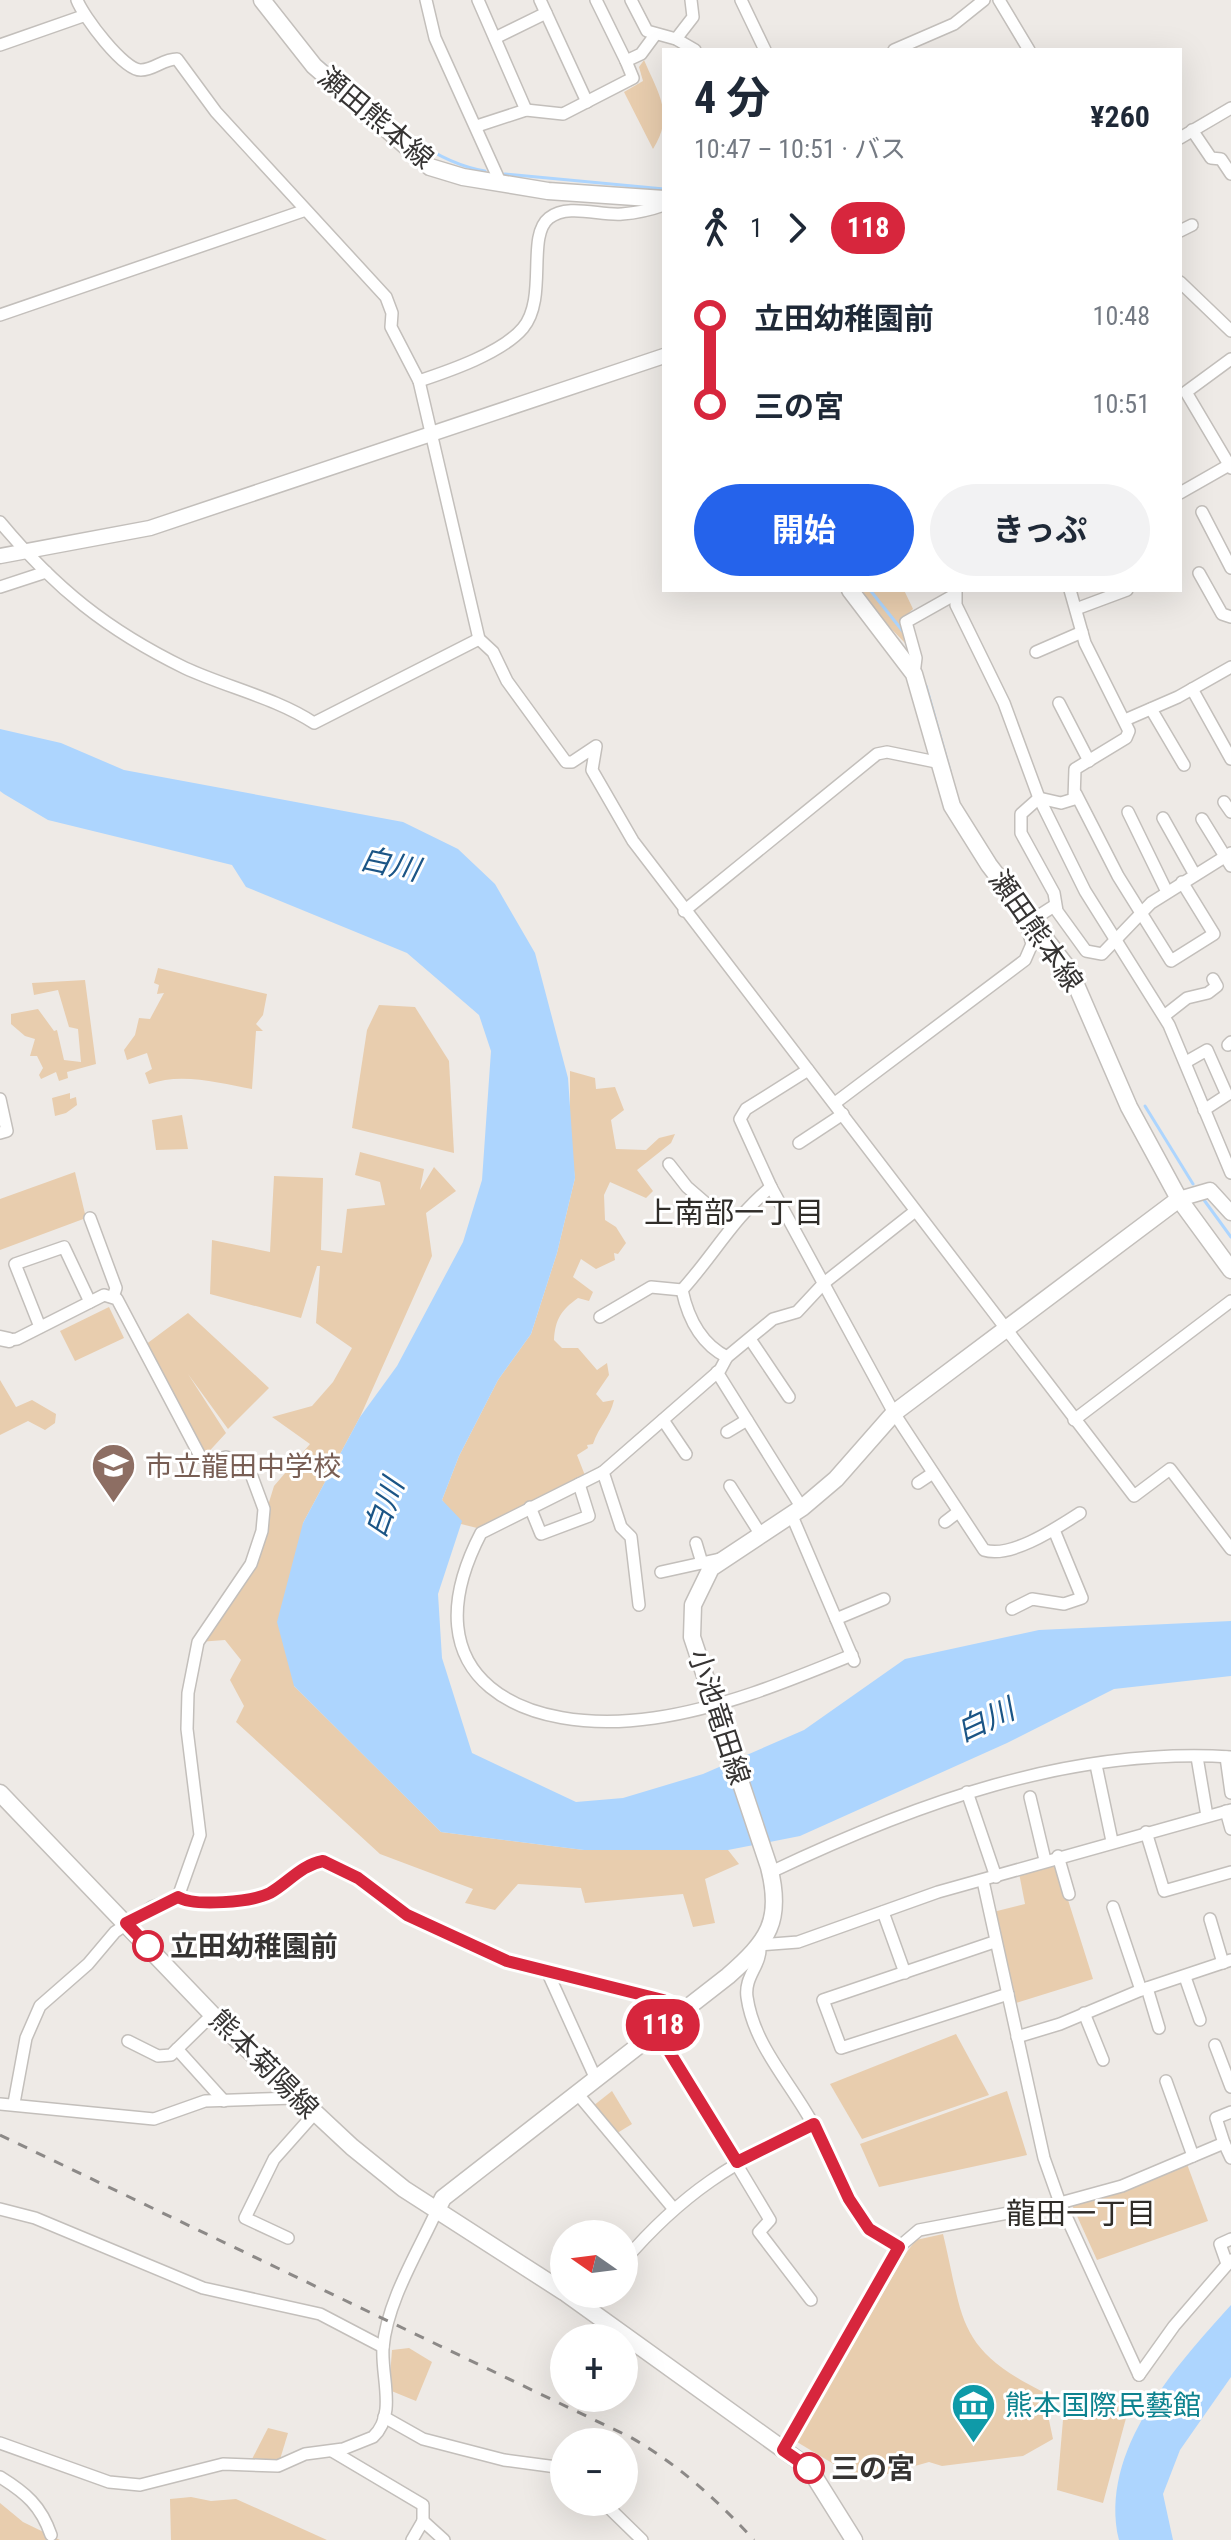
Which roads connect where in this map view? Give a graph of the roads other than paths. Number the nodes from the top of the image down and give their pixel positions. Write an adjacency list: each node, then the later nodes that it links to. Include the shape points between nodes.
1 (77, 0): 13 (street)
2 (262, 0): 30 (main road, 瀬田熊本線, via 314,66 430,167)
3 (426, 0): 26 (street, via 435,38)
4 (478, 0): 15 (street)
5 (540, 0): 12 (street)
6 (596, 0): 22 (street)
7 (631, 0): 14 (street)
8 (691, 0): 16 (street, via 693,17)
9 (741, 0): 19 (street)
10 (984, 0): 20 (street, via 954,24)
11 (999, 0): 21 (street)
12 (546, 13): 15 (street); 23 (street)
13 (83, 16): 17 (street); 33 (street, via 131,68 143,70 177,59)
14 (655, 35): 16 (street); 22 (street, via 641,54)
15 (495, 38): 25 (street)
16 (676, 39): 18 (street)
17 (0, 45)
18 (692, 48)
19 (764, 48)
20 (899, 48)
21 (1028, 48)
22 (626, 61): 23 (street, via 633,78)
23 (587, 102): 25 (street, via 563,114)
24 (1231, 108): 27 (street)
25 (526, 110): 26 (street)
26 (477, 126): 30 (street)
27 (1192, 130): 28 (street); 29 (street, via 1211,158 1221,159)
28 (1182, 137)
29 (1231, 174)
30 (501, 184): 31 (main road, 瀬田熊本線)
31 (662, 202)
32 (662, 203): 39 (street, via 619,214 559,212 547,219 540,233 537,302 522,328 455,369)
33 (303, 211): 35 (street); 39 (street, via 386,297 391,327)
34 (1182, 284): 36 (street)
35 (0, 315)
36 (1231, 331)
37 (662, 357): 40 (street)
38 (1231, 359): 41 (street, via 1186,392)
39 (419, 381): 40 (street)
40 (431, 436): 45 (street, via 150,528); 58 (street)
41 (1230, 466): 42 (street)
42 (1182, 492)
43 (1202, 512): 47 (street)
44 (0, 522): 45 (street)
45 (25, 551): 46 (street); 48 (street)
46 (0, 556)
47 (1231, 568)
48 (46, 572): 50 (street); 58 (street, via 89,613 184,667 314,723)
49 (1199, 573): 56 (street, via 1222,614)
50 (0, 587)
51 (852, 592): 61 (main road, 瀬田熊本線)
52 (1071, 592): 55 (street)
53 (1122, 592): 55 (street)
54 (955, 593): 61 (street, via 905,625 916,658); 71 (street)
55 (1076, 609): 57 (street)
56 (1231, 617)
57 (1082, 632): 59 (street); 65 (street)
58 (479, 639): 80 (street, via 566,762 596,746 592,770 633,841)
59 (1036, 652)
60 (1231, 667): 62 (street)
61 (914, 674): 68 (main road, 瀬田熊本線)
62 (1192, 689): 64 (street); 66 (street)
63 (1059, 703): 67 (street)
64 (1151, 709): 65 (street); 69 (street)
65 (1125, 720): 67 (street, via 1126,738)
66 (1231, 759)
67 (1089, 761): 70 (street, via 1072,772)
68 (941, 763): 80 (street, via 877,754); 82 (main road, 瀬田熊本線, via 952,806)
69 (1184, 765)
70 (1076, 794): 71 (street, via 1064,803); 81 (street)
71 (1039, 798): 79 (street, via 1024,809 1020,827 1056,897); 83 (street, via 1085,891)
72 (1128, 812): 78 (street)
73 (1163, 818): 76 (street)
74 (1202, 819): 75 (street)
75 (1229, 858): 76 (street)
76 (1195, 875): 77 (street)
77 (1182, 882): 78 (street); 81 (street, via 1214,934 1171,961)
78 (1167, 892): 81 (street)
79 (1054, 906): 82 (street); 83 (street, via 1090,954 1106,952)
80 (684, 911): 87 (street)
81 (1139, 912): 83 (street)
82 (1031, 919): 89 (street, via 1026,924 1032,944 1025,960); 97 (main road, 瀬田熊本線, via 1070,971 1129,1107)
83 (1117, 938): 85 (street)
84 (1217, 985): 85 (street)
85 (1164, 1016): 86 (street)
86 (1186, 1062): 90 (street); 90 (street, via 1207,1050 1227,1095)
87 (808, 1070): 89 (street); 96 (street, via 741,1114)
88 (0, 1099): 92 (street, via 7,1131)
89 (835, 1103): 91 (street)
90 (1204, 1110): 95 (street)
91 (843, 1114): 93 (street); 98 (street)
92 (0, 1133)
93 (799, 1143)
94 (669, 1164): 101 (street)
95 (1231, 1173)
96 (771, 1187): 101 (street); 103 (street)
97 (1179, 1199): 99 (street, via 1210,1190); 102 (main road, 瀬田熊本線); 110 (main road, 小池竜田線)
98 (914, 1212): 103 (street); 110 (street)
99 (1231, 1213)
100 (90, 1218): 105 (street, via 116,1288)
101 (731, 1225): 104 (street)
102 (1231, 1270)
103 (824, 1283): 112 (street, via 797,1312 773,1319); 116 (street)
104 (682, 1290): 108 (street, via 651,1287); 113 (street, via 701,1337)
105 (113, 1297): 107 (street); 163 (street, via 200,1456 208,1462 237,1460 251,1474 264,1509 251,1564 198,1642 194,1657 187,1729 200,1835)
106 (1231, 1301): 119 (street)
107 (90, 1302): 109 (street); 109 (street, via 64,1247 15,1264)
108 (600, 1317)
109 (40, 1327): 111 (street)
110 (1005, 1329): 116 (main road, 小池竜田線); 119 (street)
111 (4, 1339)
112 (750, 1339): 113 (street); 115 (street)
113 (727, 1357): 114 (street)
114 (717, 1372): 117 (street); 118 (street)
115 (789, 1397)
116 (894, 1413): 123 (street); 128 (main road, 小池竜田線, via 836,1479)
117 (663, 1420): 121 (street); 122 (street)
118 (747, 1420): 120 (street); 128 (street)
119 (1074, 1420): 135 (street, via 1134,1496 1170,1469)
120 (727, 1432)
121 (686, 1454)
122 (603, 1472): 125 (street); 140 (street, via 621,1527 631,1537)
123 (933, 1473): 124 (street); 129 (street)
124 (918, 1483)
125 (579, 1484): 127 (street); 127 (street, via 589,1516 541,1534)
126 (730, 1486): 133 (street)
127 (530, 1507): 143 (street, via 481,1533 461,1586 456,1636 482,1681 519,1704 565,1717 651,1718)
128 (797, 1512): 133 (main road, 小池竜田線); 142 (street)
129 (958, 1512): 131 (street); 132 (street, via 989,1552)
130 (1080, 1513): 132 (street)
131 (945, 1522)
132 (1054, 1530): 141 (street, via 1082,1598 1064,1604 1032,1599)
133 (761, 1535): 136 (main road, 小池竜田線)
134 (696, 1543): 137 (street)
135 (1231, 1549)
136 (724, 1558): 137 (street); 143 (main road, 小池竜田線, via 698,1590 691,1623)
137 (702, 1563): 138 (street)
138 (661, 1572)
139 (884, 1599): 142 (street)
140 (639, 1605)
141 (1012, 1609)
142 (836, 1619): 143 (street, via 853,1658)
143 (712, 1704): 158 (main road, 小池竜田線)
144 (1197, 1757): 145 (street); 146 (street); 152 (street)
145 (1228, 1757): 149 (street)
146 (1096, 1765): 147 (street); 155 (street)
147 (967, 1792): 158 (street, via 867,1827); 160 (street)
148 (0, 1793): 167 (main road, 熊本菊陽線)
149 (1231, 1793)
150 (1030, 1797): 157 (street)
151 (1229, 1811): 152 (street); 153 (street)
152 (1207, 1816): 154 (street)
153 (1231, 1829)
154 (1146, 1832): 155 (street); 159 (street, via 1164,1891)
155 (1112, 1841): 156 (street)
156 (1058, 1856): 157 (street); 162 (street)
157 (1045, 1860): 160 (street)
158 (771, 1872): 169 (main road, 小池竜田線, via 776,1907)
159 (1231, 1872)
160 (996, 1877): 161 (street)
161 (983, 1881): 165 (street); 168 (street)
162 (1069, 1894)
163 (178, 1897): 167 (street); 171 (street, via 185,1902 248,1899 268,1894 314,1862 329,1862 407,1915 507,1961)
164 (1113, 1907): 174 (street)
165 (883, 1912): 169 (street, via 798,1942); 172 (street)
166 (1210, 1919): 170 (street)
167 (126, 1923): 178 (main road, 熊本菊陽線); 193 (street, via 40,2006 26,2038)
168 (994, 1942): 172 (street); 175 (street)
169 (760, 1945): 176 (main road, 小池竜田線); 197 (street, via 761,1956 746,1983 747,2000 775,2069)
170 (1227, 1962): 173 (street)
171 (547, 1971): 176 (street); 187 (street)
172 (905, 1973): 175 (street, via 823,2000 841,2048)
173 (1185, 1977): 174 (street); 179 (street)
174 (1144, 1989): 177 (street); 180 (street)
175 (1008, 1994): 182 (street)
176 (684, 2009): 181 (main road, 小池竜田線)
177 (1084, 2013): 182 (street); 186 (street)
178 (213, 2014): 185 (street); 191 (main road, 熊本菊陽線)
179 (1200, 2020)
180 (1159, 2028)
181 (656, 2030): 187 (main road, 小池竜田線); 201 (street)
182 (1017, 2037): 202 (street, via 1044,2158)
183 (128, 2041): 185 (street, via 163,2057)
184 (1215, 2045): 189 (street)
185 (177, 2049): 192 (street)
186 (1103, 2060)
187 (595, 2077): 190 (main road, 小池竜田線)
188 (1166, 2081): 199 (street)
189 (1230, 2083)
190 (576, 2092): 203 (street); 205 (main road, 小池竜田線, via 443,2198)
191 (295, 2098): 192 (street); 196 (main road, 熊本菊陽線)
192 (224, 2101): 193 (street, via 205,2101 154,2119)
193 (14, 2103): 194 (street)
194 (0, 2104)
195 (1231, 2112): 198 (street, via 1216,2118)
196 (314, 2114): 205 (main road, 熊本菊陽線); 206 (street, via 274,2159 245,2218)
197 (814, 2124): 201 (street); 209 (street, via 869,2229)
198 (1224, 2143): 199 (street); 200 (street)
199 (1193, 2156): 202 (street, via 1122,2186)
200 (1231, 2158)
201 (737, 2162): 203 (street); 212 (street, via 770,2220 759,2232)
202 (1060, 2203): 209 (street, via 919,2230); 210 (street, via 1139,2375)
203 (673, 2208): 208 (street)
204 (0, 2209): 214 (street, via 35,2218 203,2288 320,2314)
205 (437, 2210): 211 (main road, 熊本菊陽線); 214 (street, via 401,2289)
206 (288, 2238)
207 (1231, 2239): 210 (street, via 1220,2244)
208 (638, 2246)
209 (899, 2247): 217 (street)
210 (1229, 2262)
211 (550, 2283)
212 (811, 2300)
213 (601, 2308): 217 (main road, 熊本菊陽線)
214 (383, 2347): 215 (street)
215 (384, 2417): 218 (street, via 376,2435); 219 (street, via 423,2439)
216 (0, 2443): 218 (street, via 109,2482 140,2485 223,2464 278,2466 305,2454)
217 (783, 2450): 227 (main road, 熊本菊陽線, via 809,2468)
218 (332, 2451): 222 (street, via 423,2505)
219 (550, 2466)
220 (0, 2477): 223 (street, via 39,2507)
221 (617, 2516): 226 (street)
222 (423, 2521): 224 (street); 225 (street)
223 (51, 2535)
224 (412, 2540)
225 (444, 2540)
226 (642, 2540)
227 (854, 2540)

